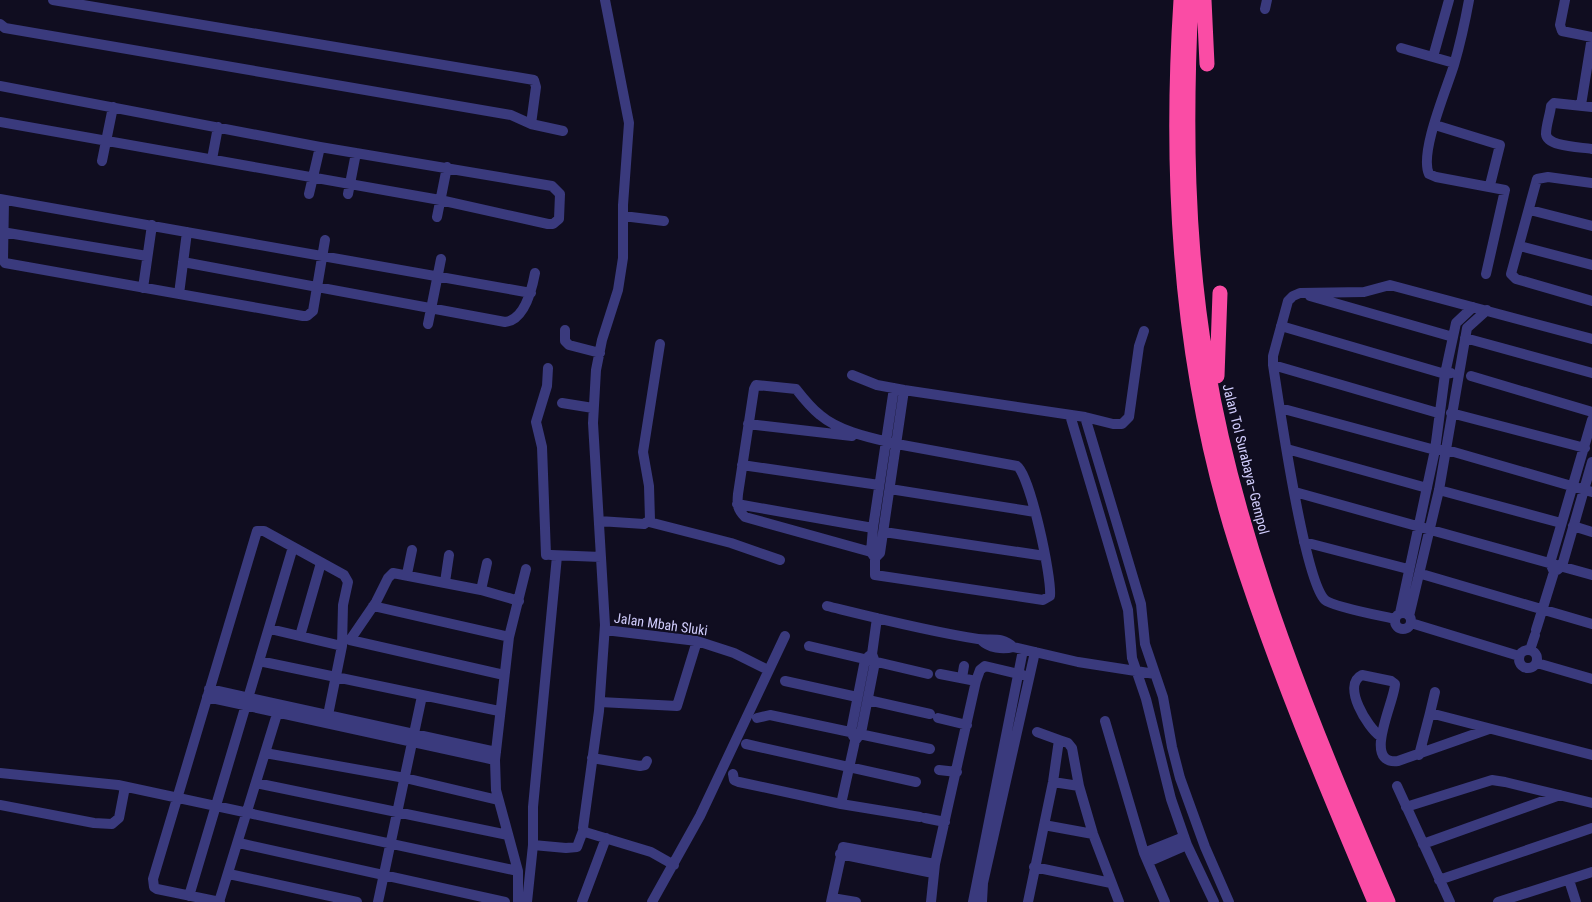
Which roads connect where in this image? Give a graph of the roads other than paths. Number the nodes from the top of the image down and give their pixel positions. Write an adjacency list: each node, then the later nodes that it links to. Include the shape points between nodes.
1 (53, 0): 20 (street, via 534,80)
2 (605, 0): 39 (street, via 628,112)
3 (1181, 0): 168 (highway, Jalan Tol Surabaya–Gempol, via 1177,59 1178,190 1184,281 1195,361 1206,424 1232,527 1272,646)
4 (1192, 0): 83 (highway, Jalan Tol Surabaya–Gempol, via 1188,131 1190,218 1206,364)
5 (1204, 0): 14 (highway)
6 (1449, 0): 12 (street)
7 (1469, 0): 13 (street)
8 (1565, 0): 10 (street, via 1560,25 1562,32)
9 (0, 24): 20 (street, via 5,28 511,115)
10 (1592, 37): 15 (street)
11 (1401, 48): 12 (street)
12 (1433, 56): 13 (street)
13 (1454, 63): 21 (street)
14 (1207, 64)
15 (1589, 72): 17 (street)
16 (0, 86): 18 (street)
17 (1587, 106): 26 (street, via 1553,104 1547,137 1554,143)
18 (113, 107): 22 (street); 24 (street)
19 (0, 122): 24 (street)
20 (531, 124): 23 (street)
21 (1435, 125): 33 (street, via 1500,145); 33 (street, via 1427,160 1430,175)
22 (218, 127): 25 (street); 28 (street)
23 (563, 130)
24 (106, 140): 28 (street); 29 (street)
25 (320, 147): 27 (street); 31 (street)
26 (1592, 148)
27 (356, 153): 30 (street); 34 (street)
28 (212, 159): 31 (street)
29 (102, 161)
30 (447, 167): 37 (street); 37 (street, via 552,186 560,194 559,220 548,224)
31 (313, 179): 34 (street); 35 (street)
32 (1592, 183): 38 (street, via 1540,177 1534,182)
33 (1490, 185): 54 (street, via 1506,190)
34 (348, 189): 37 (street)
35 (309, 194)
36 (2, 200): 43 (street); 44 (street)
37 (440, 200): 40 (street)
38 (1530, 210): 42 (street); 47 (street)
39 (623, 216): 41 (street); 74 (street, via 622,270)
40 (437, 217)
41 (664, 221)
42 (1590, 223)
43 (152, 226): 45 (street); 49 (street)
44 (2, 232): 49 (street); 57 (street, via 2,260 5,263)
45 (187, 232): 48 (street); 51 (street)
46 (324, 240): 48 (street)
47 (1520, 246): 52 (street); 62 (street, via 1512,268 1513,277)
48 (322, 255): 55 (street); 56 (street)
49 (147, 256): 57 (street)
50 (441, 260): 55 (street)
51 (183, 262): 56 (street); 61 (street)
52 (1592, 265)
53 (535, 273): 58 (street)
54 (1486, 274)
55 (438, 275): 58 (street); 64 (street)
56 (316, 287): 61 (street, via 313,311 307,316); 64 (street)
57 (143, 288): 61 (street)
58 (531, 293): 64 (street, via 514,320 508,322)
59 (1220, 293): 83 (highway)
60 (1300, 293): 63 (street, via 1364,292 1390,285); 67 (street, via 1288,301); 70 (street)
61 (179, 294)
62 (1592, 301)
63 (1473, 307): 65 (street); 70 (street, via 1458,321)
64 (431, 308): 66 (street)
65 (1486, 310): 71 (street, via 1467,328); 72 (street)
66 (428, 324)
67 (1281, 326): 75 (street, via 1272,356); 79 (street)
68 (565, 330): 74 (street, via 565,341 569,345)
69 (1144, 331): 91 (street, via 1128,419 1118,425)
70 (1453, 337): 79 (street)
71 (1465, 338): 77 (street); 78 (street)
72 (1592, 339)
73 (660, 344): 114 (street, via 643,452 649,486)
74 (600, 353): 85 (street)
75 (1273, 365): 86 (street); 89 (street)
76 (548, 368): 127 (street, via 547,386 536,422 542,442 543,555)
77 (1459, 373): 79 (street); 87 (street)
78 (1592, 373)
79 (1445, 374): 89 (street)
80 (852, 375): 82 (street)
81 (1472, 376): 88 (street)
82 (899, 389): 90 (street); 95 (street)
83 (1214, 397): 168 (highway, Jalan Tol Surabaya–Gempol, via 1246,529 1268,603 1287,652)
84 (562, 402): 85 (street)
85 (593, 408): 113 (street)
86 (1280, 408): 97 (street); 98 (street)
87 (1452, 412): 96 (street); 99 (street)
88 (1592, 412)
89 (1438, 413): 98 (street)
90 (1070, 415): 91 (street); 140 (street)
91 (1085, 417): 136 (street)
92 (1592, 420): 96 (street)
93 (748, 424): 94 (street); 94 (street, via 755,386 788,387 796,389 821,416); 101 (street)
94 (870, 438): 95 (street)
95 (892, 443): 102 (street); 105 (street); 112 (street, via 1017,466 1024,475)
96 (1585, 448): 103 (street)
97 (1287, 449): 104 (street); 108 (street)
98 (1435, 450): 99 (street); 104 (street)
99 (1447, 450): 103 (street); 106 (street)
100 (1592, 462): 107 (street)
101 (742, 465): 102 (street); 109 (street)
102 (879, 485): 110 (street)
103 (1572, 486): 107 (street); 115 (street)
104 (1427, 488): 117 (street)
105 (890, 489): 111 (street); 112 (street)
106 (1439, 490): 115 (street); 119 (street)
107 (1588, 491): 116 (street)
108 (1295, 492): 117 (street); 122 (street)
109 (737, 504): 118 (street); 125 (street, via 744,516)
110 (876, 510): 111 (street); 118 (street)
111 (887, 512): 120 (street)
112 (1035, 512): 128 (street)
113 (599, 521): 114 (street); 129 (street)
114 (650, 522): 130 (street)
115 (1561, 522): 133 (street)
116 (1573, 526): 121 (street); 133 (street)
117 (1418, 527): 119 (street); 135 (street)
118 (873, 528): 125 (street)
119 (1429, 529): 133 (street); 148 (street)
120 (884, 532): 125 (street); 128 (street)
121 (1592, 532)
122 (1304, 542): 135 (street); 148 (street, via 1319,592 1325,600)
123 (293, 547): 131 (street); 150 (street); 180 (street, via 264,531 256,533)
124 (412, 550): 137 (street)
125 (875, 554): 128 (street, via 874,573 880,577 1044,600 1049,598 1050,592)
126 (449, 555): 141 (street)
127 (557, 556): 129 (street); 240 (street, via 534,798)
128 (1045, 556)
129 (601, 557): 151 (street)
130 (780, 560)
131 (321, 563): 152 (street); 156 (street, via 344,575 348,582 343,605)
132 (487, 563): 142 (street)
133 (1555, 567): 139 (street); 146 (street)
134 (526, 569): 143 (street)
135 (1408, 569): 148 (street)
136 (1132, 572): 140 (street); 171 (street, via 1143,612 1148,656)
137 (407, 574): 141 (street); 144 (street, via 397,572 390,575)
138 (1425, 575): 146 (street)
139 (1592, 575)
140 (1118, 576): 167 (street, via 1128,610 1130,650)
141 (445, 582): 142 (street)
142 (481, 590): 143 (street)
143 (519, 601): 154 (street)
144 (373, 606): 154 (street); 156 (street)
145 (827, 606): 147 (street)
146 (1544, 610): 149 (street); 159 (street)
147 (877, 618): 158 (street, via 981,640 994,647); 162 (street)
148 (1404, 618): 161 (street)
149 (1592, 624)
150 (270, 629): 152 (street); 163 (street)
151 (605, 630): 155 (street, Jalan Mbah Sluki); 184 (street)
152 (300, 636): 156 (street)
153 (785, 636): 166 (street)
154 (510, 637): 172 (street)
155 (697, 641): 166 (street, Jalan Mbah Sluki, via 734,653); 184 (street, via 677,706)
156 (345, 642): 172 (street); 174 (street)
157 (809, 646): 162 (street)
158 (1018, 648): 160 (street); 173 (street)
159 (1530, 650): 161 (street); 164 (street, via 1536,655)
160 (1035, 652): 167 (street); 173 (street)
161 (1519, 656): 164 (street, via 1520,664 1526,668)
162 (871, 658): 169 (street); 182 (street)
163 (259, 661): 174 (street); 183 (street)
164 (1537, 663): 176 (street)
165 (964, 666): 175 (street)
166 (768, 670): 242 (street)
167 (1138, 672): 171 (street); 236 (street)
168 (1289, 673): 272 (highway, Jalan Tol Surabaya–Gempol); 273 (highway, Jalan Tol Surabaya–Gempol)
169 (928, 674)
170 (940, 674): 175 (street)
171 (1155, 674): 271 (street, via 1180,778)
172 (504, 675): 185 (street)
173 (1024, 675): 178 (street, via 985,666); 251 (street)
174 (336, 678): 181 (street); 188 (street)
175 (962, 678): 178 (street)
176 (1592, 679)
177 (785, 682): 182 (street)
178 (976, 682): 192 (street)
179 (1435, 692): 186 (street)
180 (208, 693): 183 (street); 220 (street)
181 (422, 696): 185 (street); 197 (street)
182 (862, 698): 192 (street); 195 (street)
183 (248, 702): 187 (street); 188 (street); 225 (street)
184 (600, 702): 205 (street)
185 (500, 711): 204 (street)
186 (1430, 713): 193 (street); 202 (street)
187 (277, 714): 191 (street); 201 (street)
188 (328, 715): 191 (street)
189 (757, 718): 195 (street, via 770,716)
190 (1105, 722): 241 (street)
191 (351, 725): 197 (street)
192 (967, 725): 209 (street)
193 (1489, 730): 202 (street); 203 (street)
194 (1037, 732): 198 (street)
195 (856, 735): 200 (street); 207 (street)
196 (1380, 736): 196 (street, via 1396,684 1362,675 1356,682 1355,696 1371,730); 202 (street, via 1383,756 1387,760 1398,761)
197 (412, 739): 204 (street); 212 (street)
198 (1059, 740): 214 (street); 216 (street, via 1072,748)
199 (746, 744): 207 (street)
200 (930, 749)
201 (265, 753): 212 (street); 215 (street)
202 (1419, 755)
203 (1592, 755)
204 (496, 756): 221 (street)
205 (592, 758): 206 (street, via 640,766); 232 (street)
206 (647, 761)
207 (850, 767): 213 (street); 223 (street)
208 (940, 767): 209 (street)
209 (958, 769): 229 (street)
210 (0, 773): 218 (street)
211 (733, 774): 223 (street, via 734,780 739,782)
212 (405, 778): 221 (street); 228 (street)
213 (916, 782)
214 (1053, 782): 216 (street); 230 (street)
215 (256, 783): 227 (street); 228 (street)
216 (1079, 786): 233 (street)
217 (1398, 786): 226 (street)
218 (125, 787): 220 (street); 224 (street, via 118,818 112,824)
219 (1560, 795): 222 (street); 226 (street, via 1492,780); 239 (street)
220 (178, 799): 225 (street); 253 (street, via 153,879 157,889)
221 (498, 800): 234 (street)
222 (1592, 803)
223 (841, 804): 229 (street)
224 (0, 805)
225 (216, 807): 227 (street); 253 (street)
226 (1406, 807): 239 (street)
227 (246, 813): 237 (street); 238 (street)
228 (397, 814): 234 (street); 238 (street)
229 (945, 822): 244 (street)
230 (1044, 825): 233 (street); 243 (street)
231 (1592, 828): 249 (street)
232 (583, 831): 235 (street); 240 (street, via 577,847)
233 (1093, 834): 252 (street)
234 (508, 836): 245 (street)
235 (606, 838): 242 (street, via 651,852); 261 (street)
236 (1185, 841): 241 (street); 270 (street)
237 (239, 843): 247 (street); 248 (street)
238 (390, 844): 245 (street); 248 (street)
239 (1423, 844): 249 (street)
240 (533, 845): 260 (street)
241 (1146, 857): 269 (street)
242 (674, 865): 262 (street)
243 (1034, 867): 252 (street); 267 (street)
244 (934, 868): 254 (street, via 840,854); 264 (street)
245 (518, 871): 259 (street)
246 (1592, 872): 250 (street)
247 (230, 874): 255 (street); 256 (street)
248 (384, 876): 257 (street); 258 (street)
249 (1439, 880): 274 (street)
250 (1569, 880): 275 (street); 276 (street)
251 (979, 882): 265 (street); 266 (street)
252 (1111, 883): 268 (street)
253 (191, 899): 255 (street)
254 (831, 900): 263 (street)
255 (219, 902)
256 (357, 902)
257 (378, 902)
258 (505, 902)
259 (518, 902)
260 (527, 902)
261 (582, 902)
262 (652, 902)
263 (856, 902)
264 (931, 902)
265 (973, 902)
266 (982, 902)
267 (1028, 902)
268 (1119, 902)
269 (1165, 902)
270 (1214, 902)
271 (1229, 902)
272 (1375, 902)
273 (1388, 902)
274 (1450, 902)
275 (1498, 902)
276 (1576, 902)

